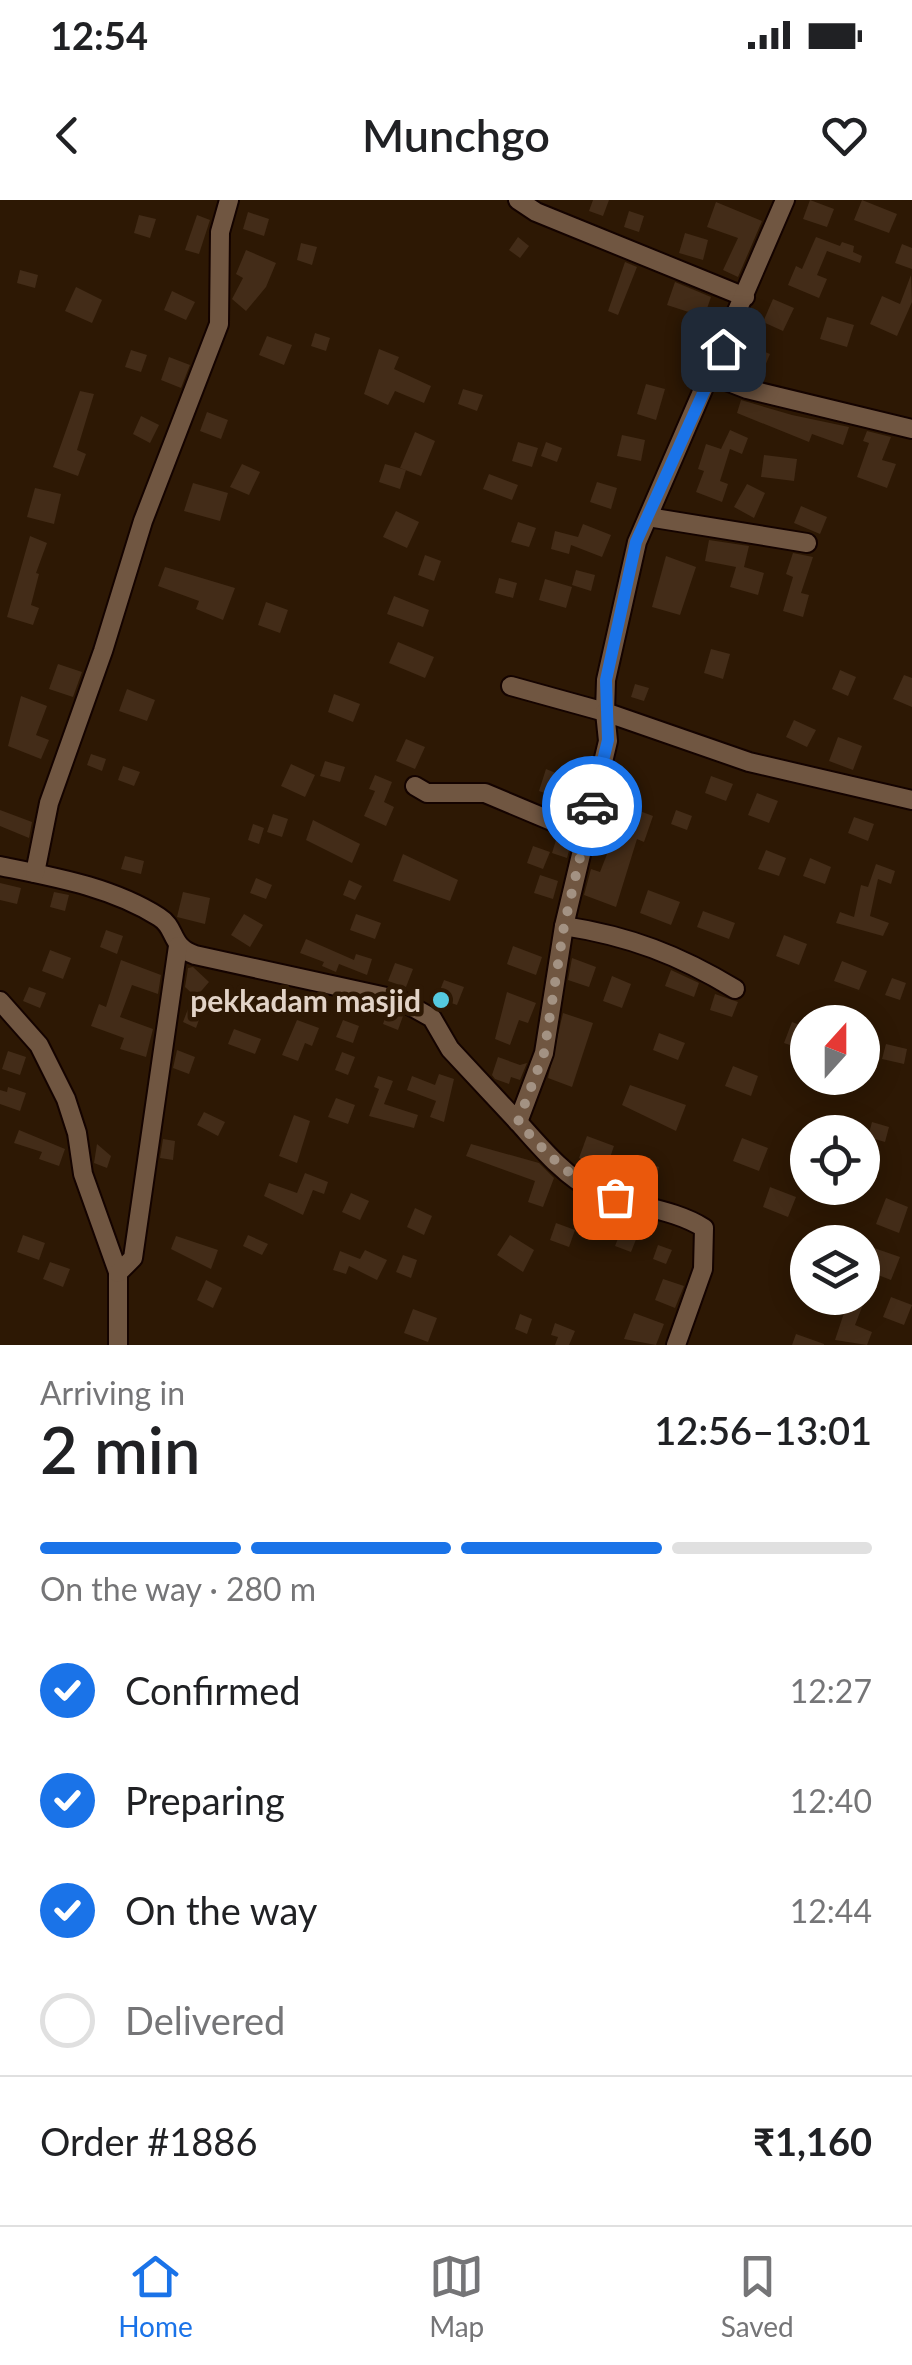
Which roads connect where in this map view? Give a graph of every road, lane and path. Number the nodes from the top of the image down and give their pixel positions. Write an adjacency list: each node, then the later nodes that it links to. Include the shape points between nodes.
1 (229, 200): 15 (street, via 220,232 219,324 143,521 49,803)
2 (518, 200): 4 (street)
3 (785, 200): 4 (street)
4 (745, 297): 5 (street)
5 (712, 375): 6 (street); 7 (street)
6 (912, 429)
7 (648, 517): 8 (street); 10 (street, via 614,636)
8 (807, 543)
9 (511, 686): 10 (street)
10 (605, 712): 12 (street, via 749,762); 13 (street, via 608,740)
11 (416, 786): 13 (street, via 485,793)
12 (912, 800)
13 (585, 834): 16 (street)
14 (0, 866): 15 (street)
15 (35, 873): 17 (street, via 100,888 146,909 165,920)
16 (564, 926): 18 (street, via 662,949); 19 (street)
17 (178, 946): 22 (street, via 400,1000 432,1018 450,1049); 23 (street, via 133,1258)
18 (735, 989)
19 (553, 999): 21 (street); 22 (street, via 544,1053)
20 (0, 1001): 23 (street, via 53,1066)
21 (573, 1005)
22 (518, 1122): 25 (street, via 594,1191 704,1228 703,1269)
23 (118, 1273): 24 (street)
24 (118, 1345)
25 (676, 1345)

